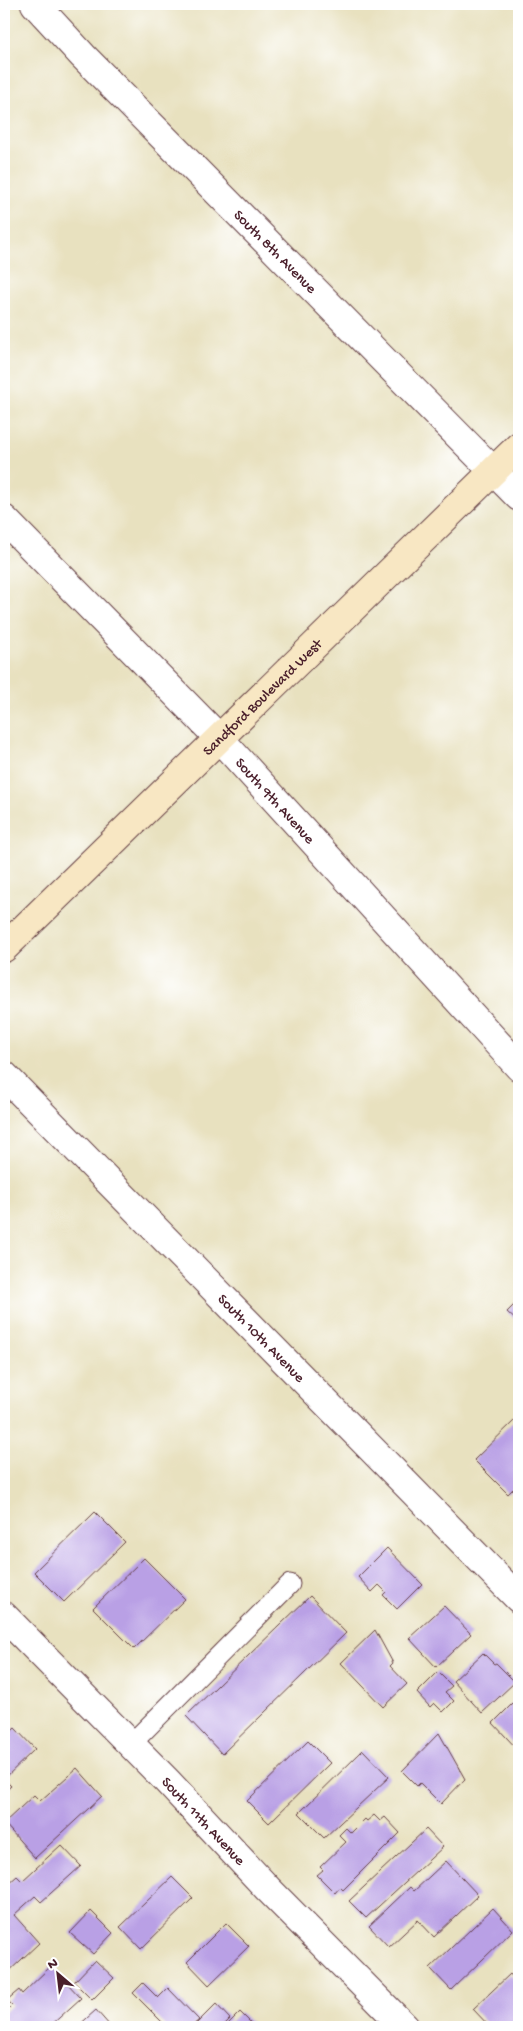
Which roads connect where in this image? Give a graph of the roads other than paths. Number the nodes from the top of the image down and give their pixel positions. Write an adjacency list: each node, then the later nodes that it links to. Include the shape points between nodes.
1 (35, 4): 3 (street, South 8th Avenue)
2 (519, 446): 3 (street, Sandford Boulevard West)
3 (494, 471): 4 (street, South 8th Avenue); 6 (street, Sandford Boulevard West)
4 (519, 497)
5 (4, 518): 6 (street, South 9th Avenue)
6 (219, 738): 7 (street, Sandford Boulevard West); 8 (street, South 9th Avenue)
7 (4, 948)
8 (519, 1067)
9 (4, 1075): 11 (street, South 10th Avenue)
10 (290, 1584): 13 (lane)
11 (519, 1599)
12 (4, 1616): 13 (street, South 11th Avenue)
13 (131, 1744): 14 (street, South 11th Avenue)
14 (405, 2027)

